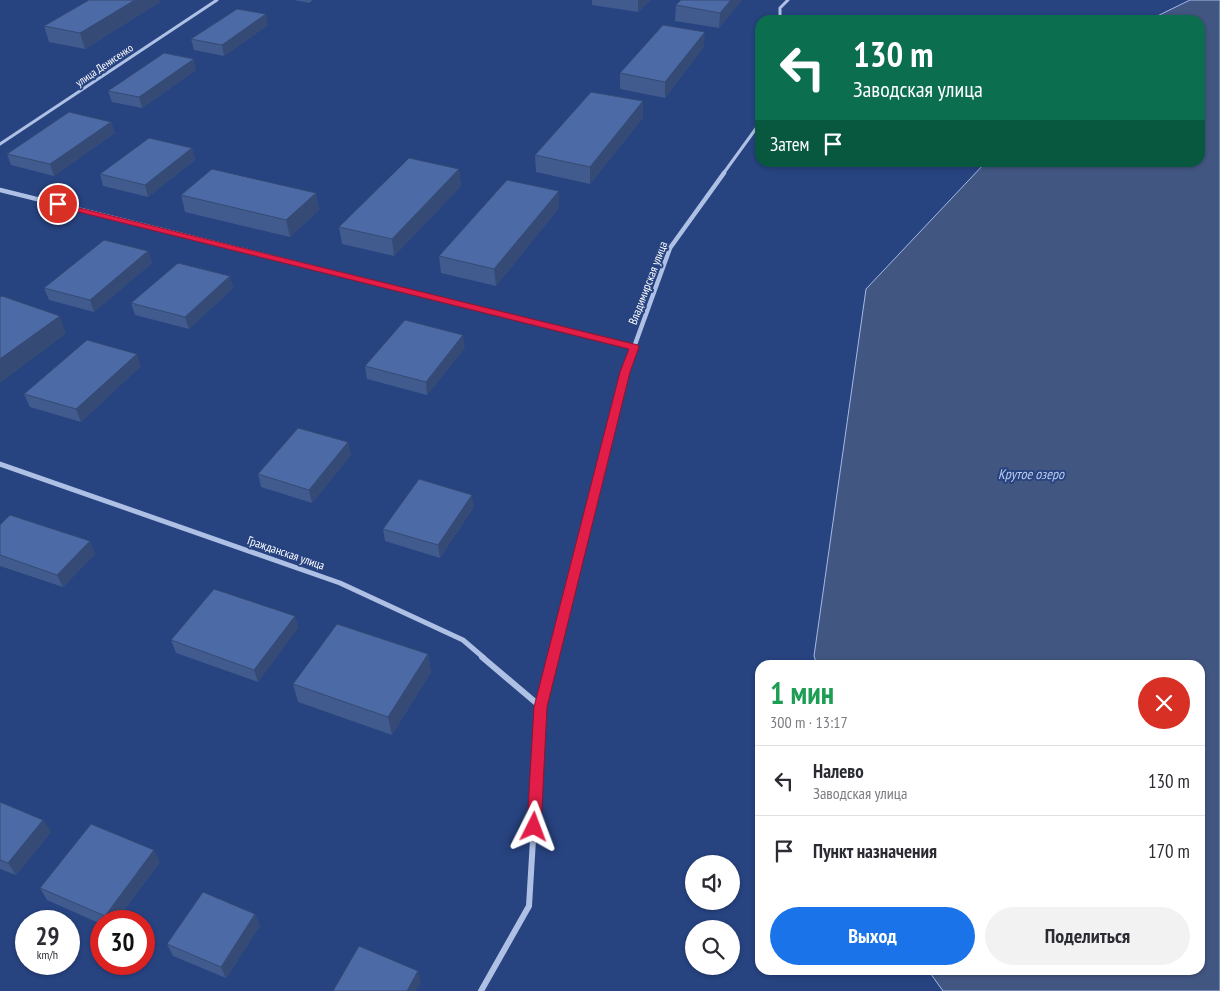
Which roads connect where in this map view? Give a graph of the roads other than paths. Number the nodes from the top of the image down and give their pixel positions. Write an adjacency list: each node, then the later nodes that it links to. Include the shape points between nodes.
1 (217, 0): 5 (street, улица Денисенко)
2 (788, 0): 3 (street, via 780,8)
3 (780, 15)
4 (755, 130): 7 (street, Владимирская улица, via 670,248)
5 (0, 144)
6 (0, 190): 7 (street)
7 (634, 347): 9 (street, Владимирская улица)
8 (0, 464): 9 (street, Гражданская улица, via 340,583 463,640)
9 (540, 707): 10 (street, Владимирская улица, via 530,906)
10 (482, 991)

